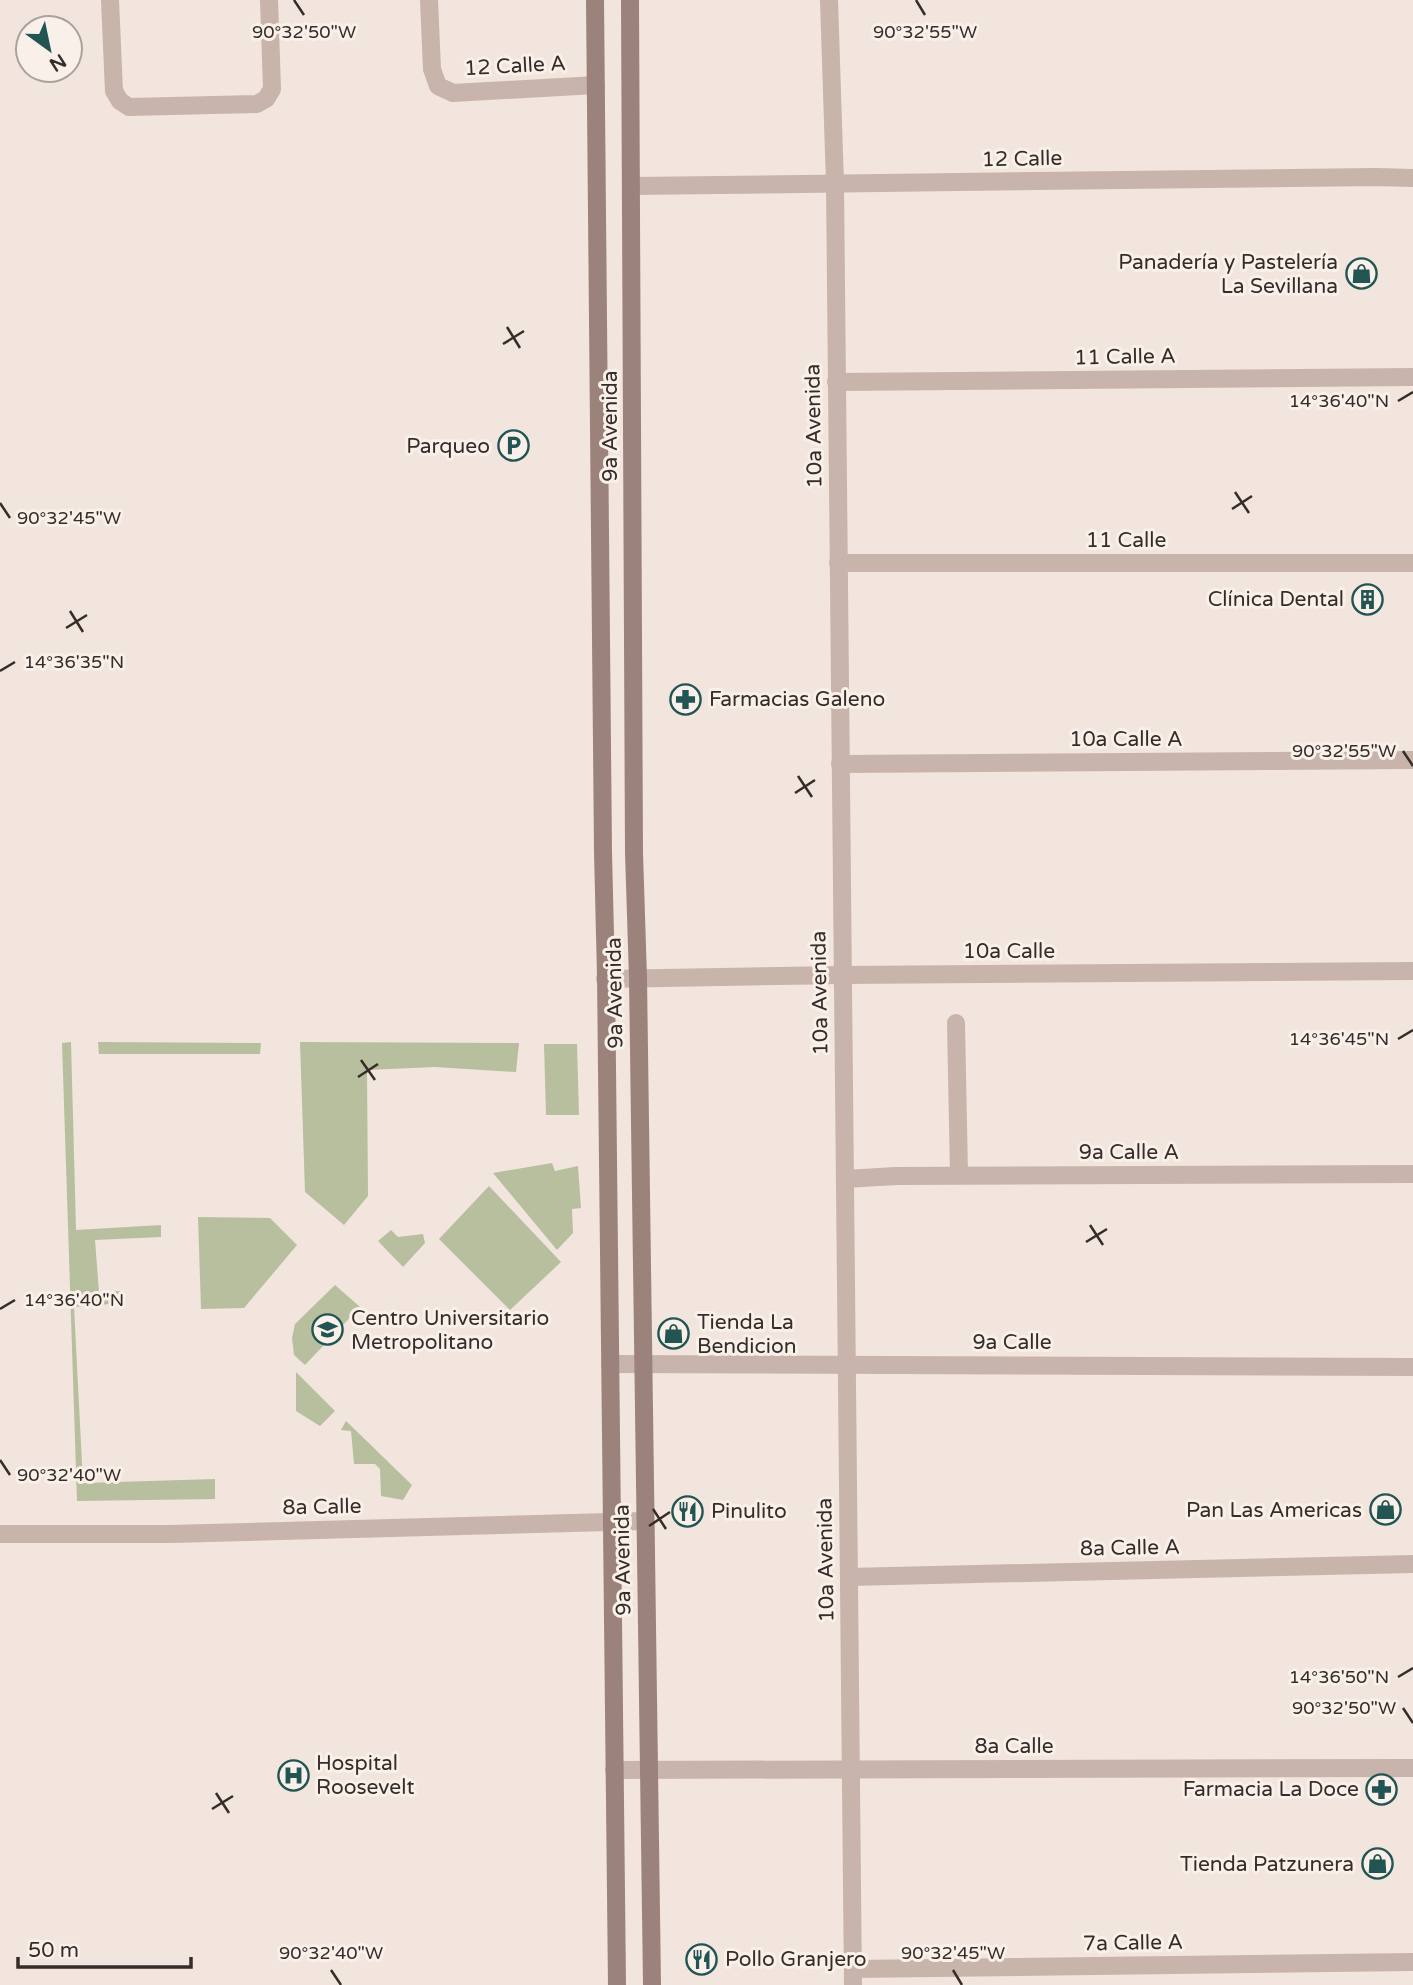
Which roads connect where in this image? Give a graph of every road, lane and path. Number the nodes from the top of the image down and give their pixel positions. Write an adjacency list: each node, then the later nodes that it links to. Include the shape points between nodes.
1 (110, 0): 2 (street, via 114,91 129,107 257,104 266,99 272,89)
2 (269, 0)
3 (429, 0): 7 (street, 12 Calle A, via 432,69 438,86 453,93)
4 (595, 0): 7 (main road, 9a Avenida)
5 (630, 0): 10 (main road, 9a Avenida)
6 (829, 0): 9 (street, 10a Avenida)
7 (596, 85): 17 (main road, 9a Avenida)
8 (1413, 178): 9 (street, 12 Calle)
9 (835, 184): 10 (street, 12 Calle); 12 (street, 10a Avenida)
10 (631, 186): 18 (main road, 9a Avenida)
11 (1413, 377): 12 (street, 11 Calle A)
12 (836, 382): 13 (street, 10a Avenida)
13 (838, 563): 14 (street, 11 Calle); 16 (street, 10a Avenida)
14 (1413, 563)
15 (1413, 760): 16 (street, 10a Calle A)
16 (840, 764): 20 (street, 10a Avenida)
17 (603, 852): 18 (main road); 22 (main road, 9a Avenida)
18 (634, 853): 21 (main road, 9a Avenida)
19 (1413, 971): 20 (street, 10a Calle)
20 (842, 975): 21 (street, 10a Calle); 26 (street, 10a Avenida)
21 (638, 978): 22 (street, 10a Calle); 28 (main road, 9a Avenida)
22 (605, 979): 27 (main road, 9a Avenida)
23 (956, 1023): 25 (street)
24 (1413, 1174): 25 (street, 9a Calle A)
25 (959, 1175): 26 (street, 9a Calle A)
26 (845, 1179): 29 (street, 10a Avenida)
27 (610, 1364): 28 (street, 9a Calle); 32 (main road, 9a Avenida)
28 (643, 1364): 29 (street, 9a Calle); 31 (main road, 9a Avenida)
29 (846, 1365): 30 (street, 9a Calle); 35 (street, 10a Avenida)
30 (1413, 1367)
31 (645, 1521): 32 (street, 8a Calle); 37 (main road, 9a Avenida)
32 (611, 1522): 33 (street, 8a Calle); 39 (main road, 9a Avenida)
33 (0, 1534)
34 (1413, 1564): 35 (street, 8a Calle A)
35 (849, 1577): 38 (street, 10a Avenida)
36 (1413, 1768): 38 (street, 8a Calle)
37 (649, 1769): 38 (street, 8a Calle); 39 (street, 8a Calle); 43 (main road, 9a Avenida)
38 (851, 1769): 41 (street, 10a Avenida)
39 (614, 1770): 42 (main road, 9a Avenida)
40 (1413, 1962): 41 (street, 7a Calle A)
41 (853, 1977)
42 (617, 1985)
43 (652, 1985)

